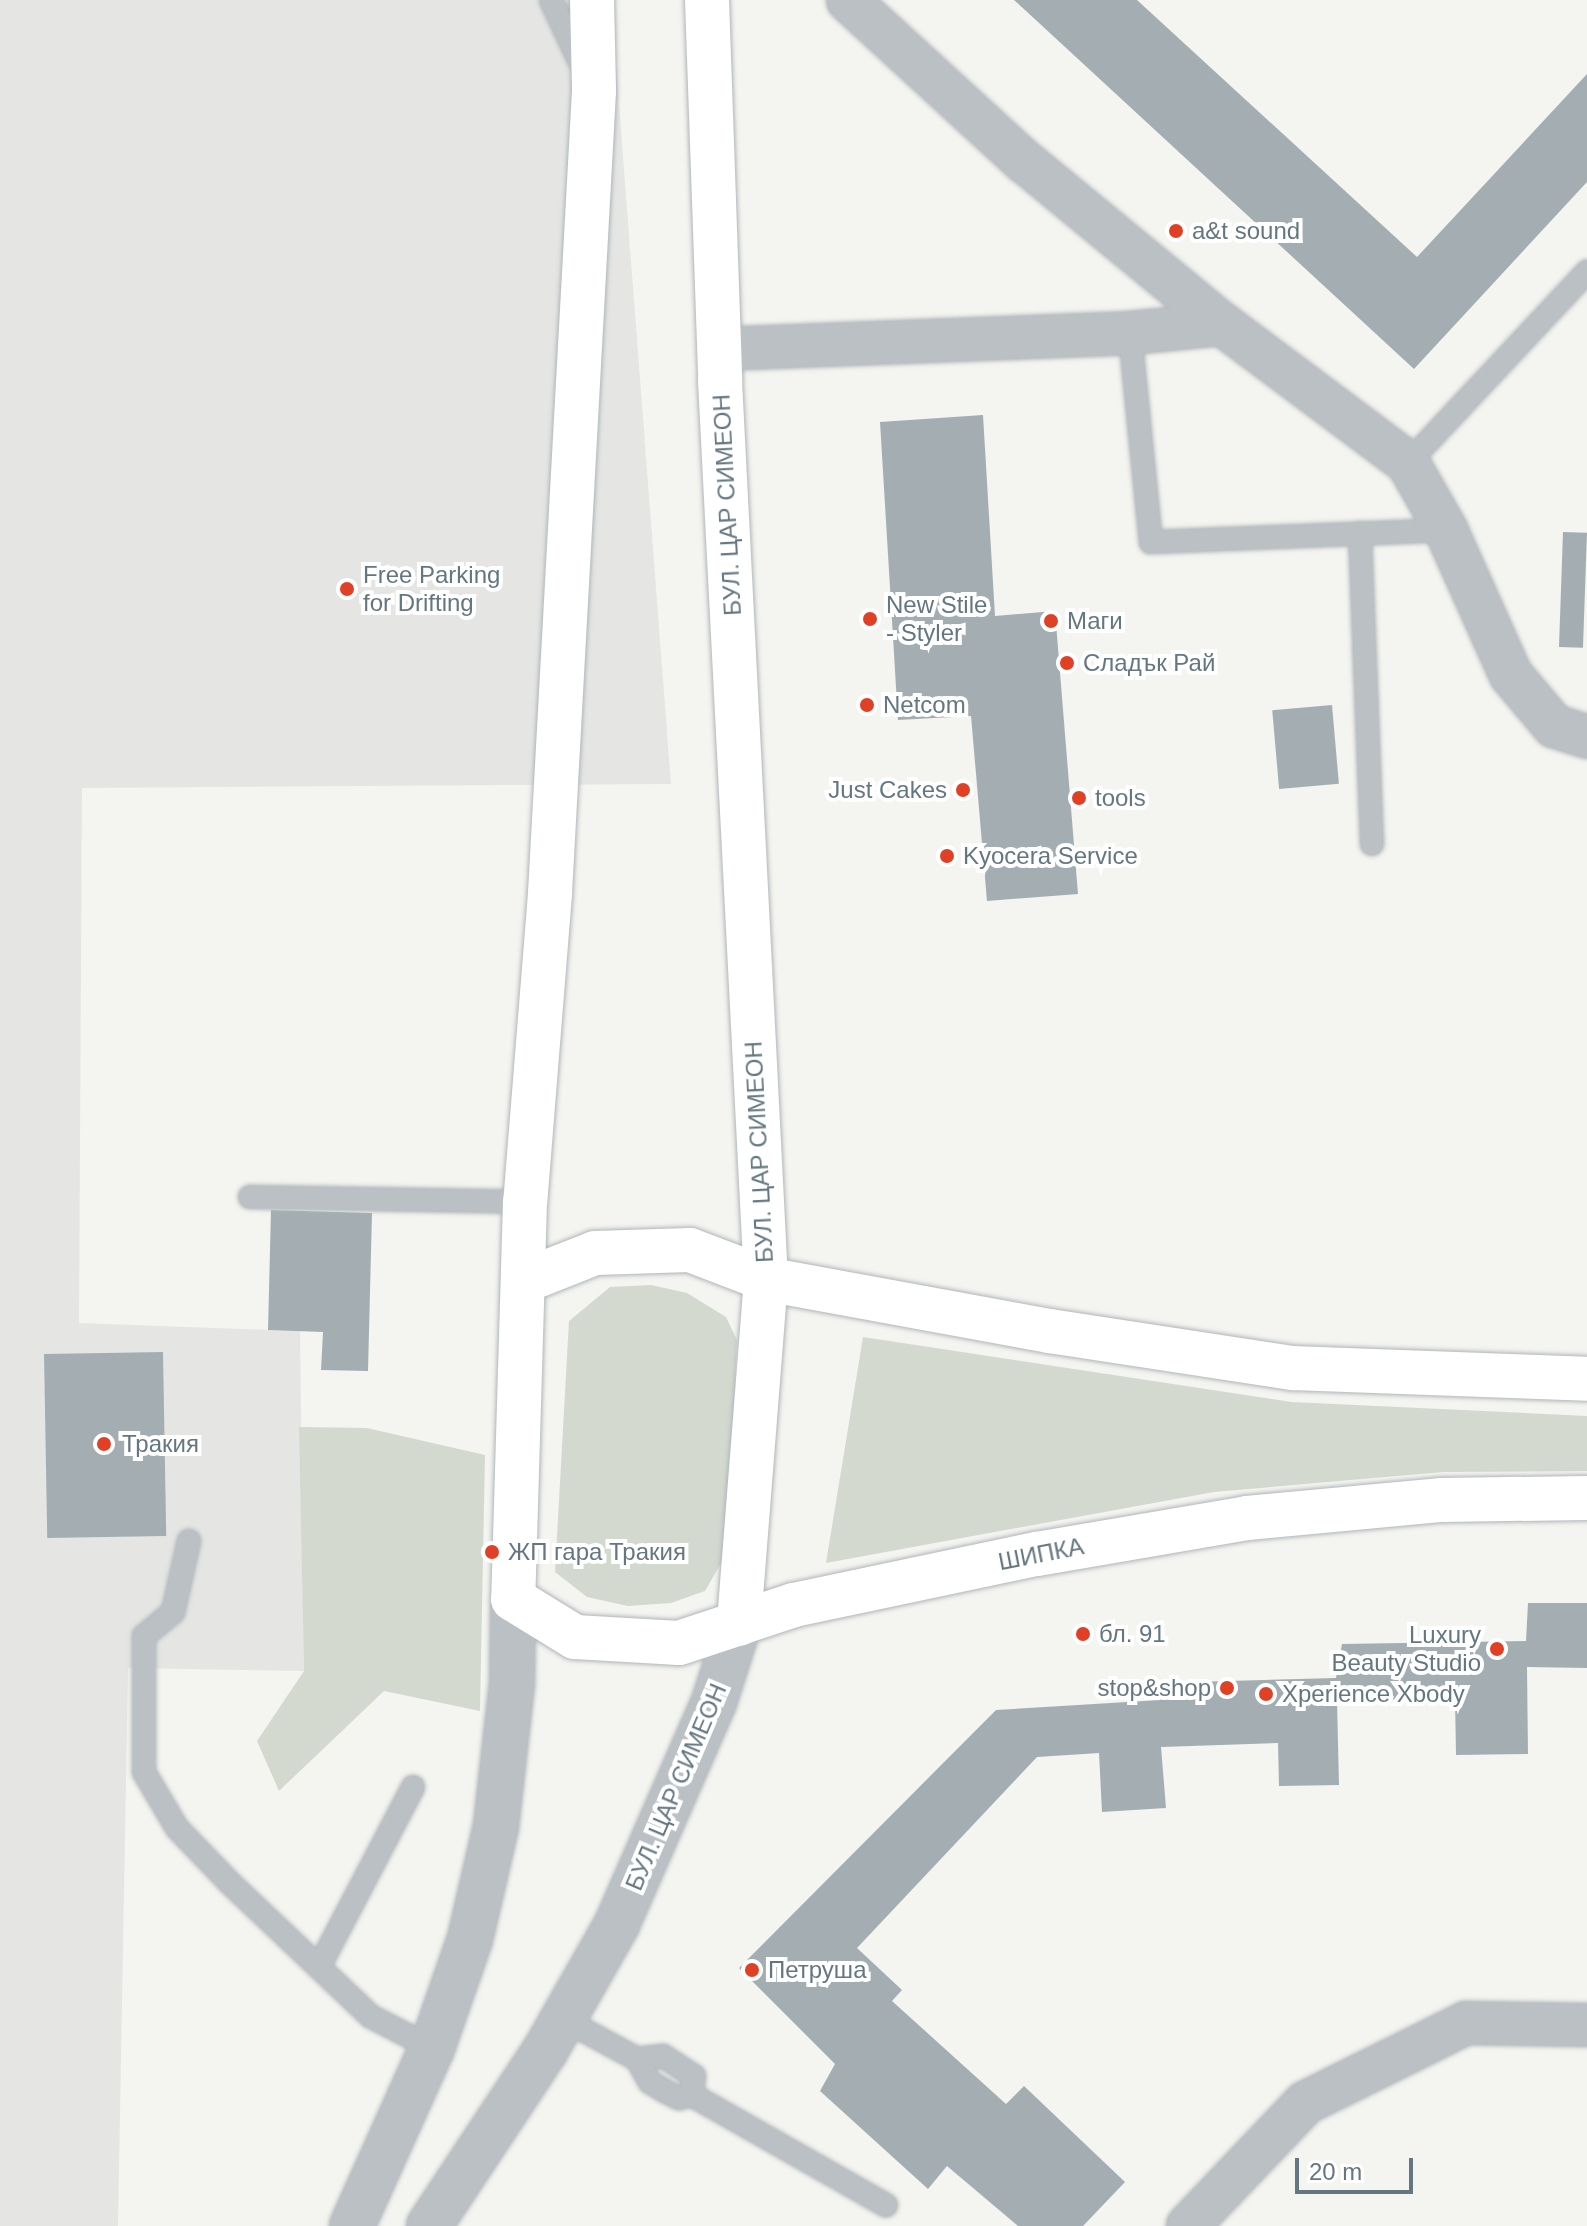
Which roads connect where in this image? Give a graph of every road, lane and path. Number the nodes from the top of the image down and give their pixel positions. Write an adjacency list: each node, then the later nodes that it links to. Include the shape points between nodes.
1 (551, 0): 5 (lane)
2 (592, 0): 5 (main road)
3 (707, 0): 9 (main road, БУЛ. ЦАР СИМЕОН)
4 (848, 0): 7 (street, via 1024,161)
5 (594, 91): 16 (main road, via 550,894)
6 (1587, 272): 10 (lane)
7 (1222, 324): 8 (street); 10 (street)
8 (1130, 333): 9 (street); 12 (lane, via 1151,542)
9 (719, 349): 17 (main road, БУЛ. ЦАР СИМЕОН)
10 (1408, 463): 11 (street)
11 (1446, 530): 12 (lane); 13 (street, via 1511,675 1554,726)
12 (1360, 533): 14 (lane)
13 (1587, 737)
14 (1372, 844)
15 (250, 1197): 16 (lane)
16 (525, 1202): 18 (main road)
17 (766, 1279): 18 (main road, via 690,1250 643,1248 595,1253); 19 (main road, via 1293,1368); 23 (main road, БУЛ. ЦАР СИМЕОН)
18 (524, 1281): 22 (main road)
19 (1587, 1379)
20 (1587, 1498): 23 (main road, ШИПКА, via 1442,1500 1247,1518 976,1567 794,1605)
21 (189, 1541): 25 (lane, via 173,1612 144,1636 144,1772 177,1828)
22 (513, 1599): 23 (main road, ШИПКА, via 575,1637 679,1643); 28 (street, via 512,1684 496,1826 470,1939)
23 (739, 1624): 26 (street, БУЛ. ЦАР СИМЕОН, via 714,1702 617,1924)
24 (413, 1787): 25 (lane)
25 (319, 1967): 28 (lane, via 370,2016)
26 (563, 2019): 29 (lane, via 637,2059 650,2082 679,2098 692,2095); 31 (street, БУЛ. ЦАР СИМЕОН)
27 (1587, 2025): 32 (street, via 1466,2023 1305,2103)
28 (432, 2048): 30 (street)
29 (886, 2205)
30 (352, 2226)
31 (429, 2226)
32 (1188, 2226)

